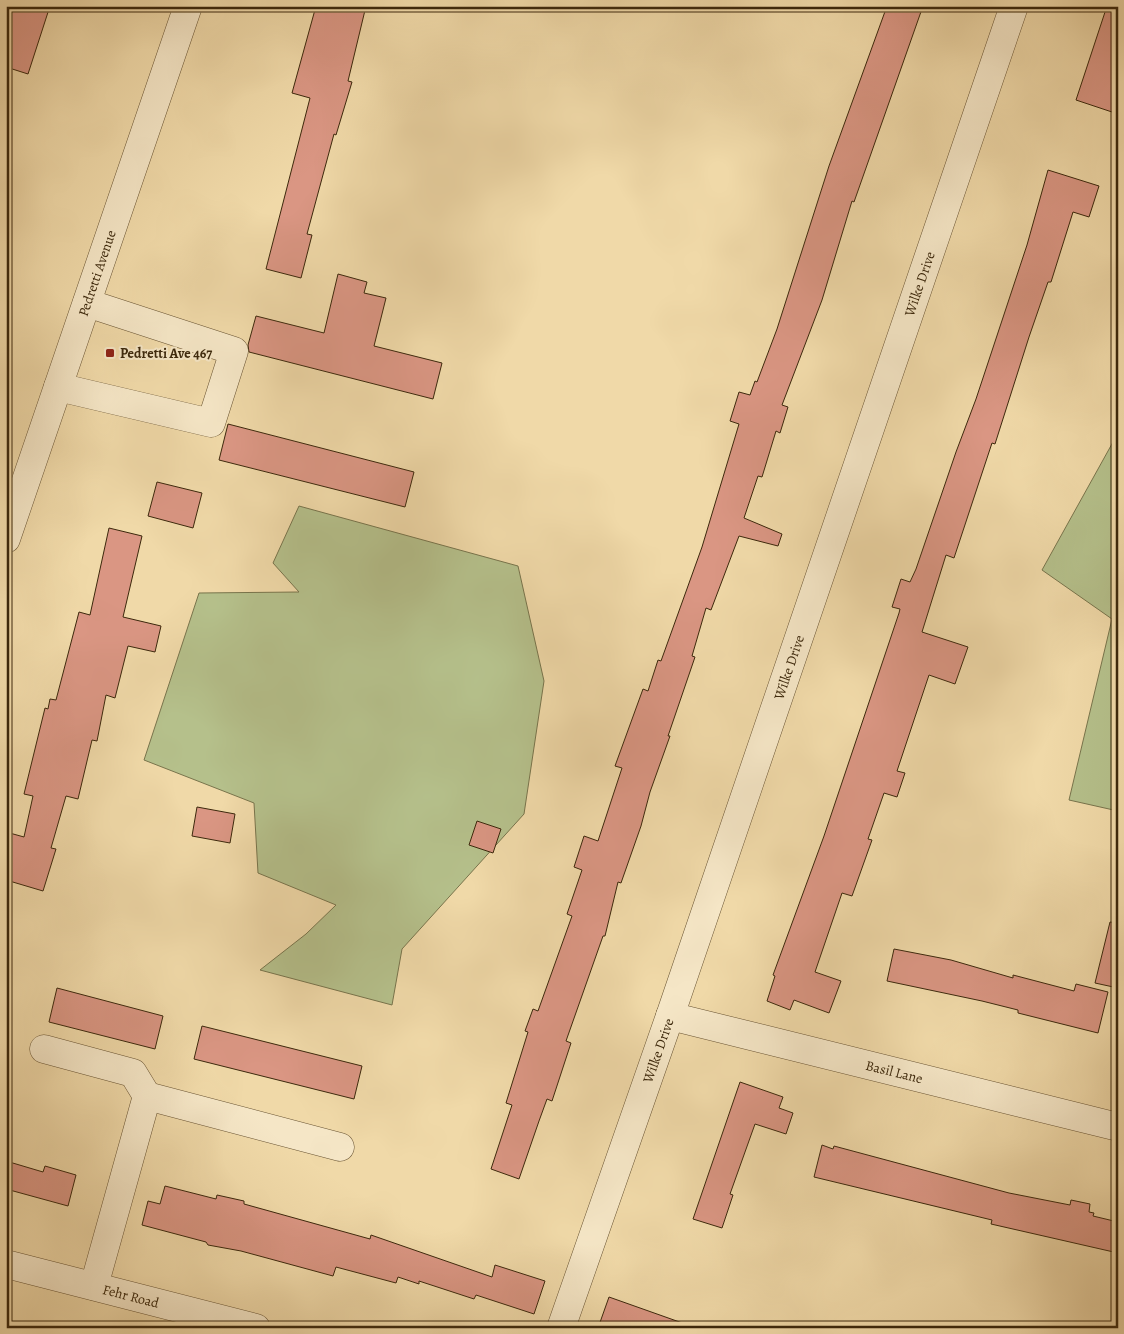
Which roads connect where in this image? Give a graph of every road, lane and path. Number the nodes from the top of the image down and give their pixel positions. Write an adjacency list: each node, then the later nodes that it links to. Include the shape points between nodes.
1 (188, 6): 3 (street, Pedretti Avenue)
2 (1014, 6): 7 (street, Wilke Drive)
3 (87, 303): 4 (street, Pedretti Avenue); 4 (street, via 234,351 211,423)
4 (58, 387): 5 (street, Pedretti Avenue)
5 (17, 474): 6 (street, Pedretti Avenue)
6 (6, 539)
7 (670, 1016): 10 (street, Basil Lane); 15 (street, Wilke Drive)
8 (44, 1049): 9 (street, via 133,1074)
9 (146, 1096): 11 (street); 13 (street)
10 (1118, 1127)
11 (340, 1147)
12 (6, 1264): 13 (street, Fehr Road)
13 (94, 1286): 14 (street, Fehr Road)
14 (256, 1328)
15 (561, 1328)

